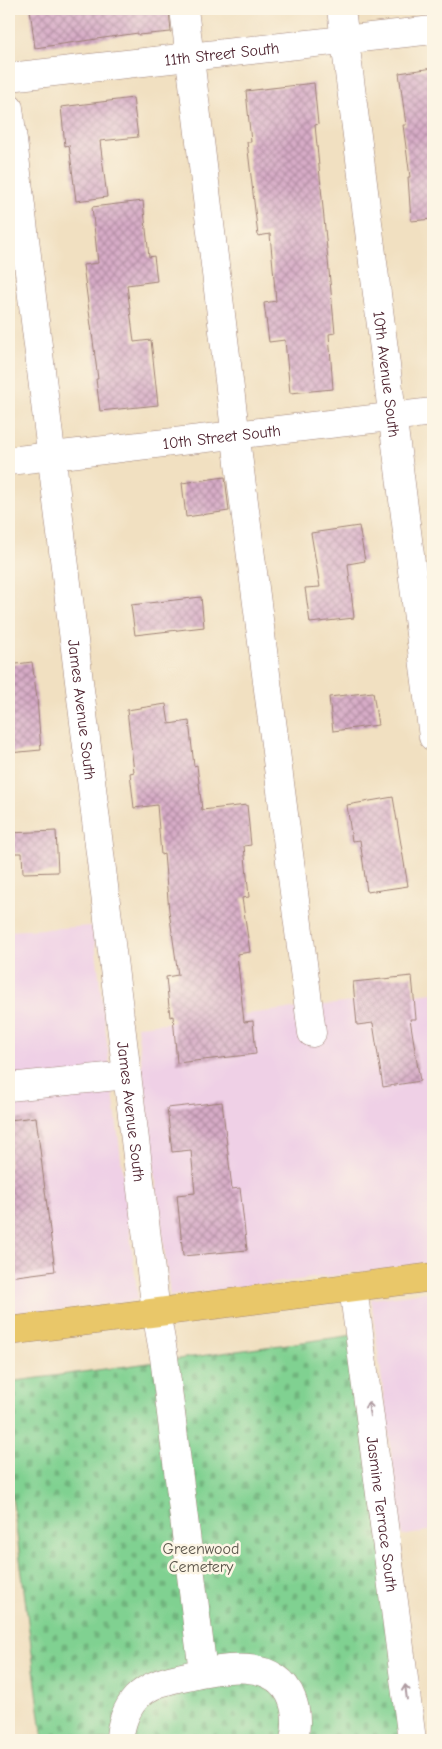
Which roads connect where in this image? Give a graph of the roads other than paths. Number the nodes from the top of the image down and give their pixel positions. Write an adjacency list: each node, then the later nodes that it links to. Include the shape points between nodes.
1 (184, 9): 5 (street)
2 (340, 9): 4 (street, 10th Avenue South)
3 (433, 30): 4 (street, 11th Street South)
4 (344, 39): 5 (street, 11th Street South); 9 (street, 10th Avenue South)
5 (190, 57): 6 (street, 11th Street South); 10 (street)
6 (9, 77)
7 (9, 108): 11 (street, James Avenue South)
8 (433, 412): 9 (street, 10th Street South)
9 (393, 418): 10 (street, 10th Street South); 13 (street, 10th Avenue South)
10 (236, 435): 11 (street, 10th Street South); 14 (street)
11 (51, 456): 12 (street, 10th Street South); 15 (street, James Avenue South)
12 (9, 461)
13 (433, 737)
14 (312, 1033)
15 (127, 1075): 16 (street); 19 (street, James Avenue South)
16 (9, 1087)
17 (433, 1277): 18 (main road)
18 (353, 1287): 19 (main road); 24 (street, Jasmine Terrace South, one-way to 18)
19 (156, 1312): 20 (main road); 21 (street, James Avenue South)
20 (9, 1331)
21 (203, 1672): 22 (street, via 147,1689 130,1705); 23 (street, via 250,1669 272,1676 290,1694 295,1708)
22 (116, 1740)
23 (294, 1740)
24 (412, 1740)

